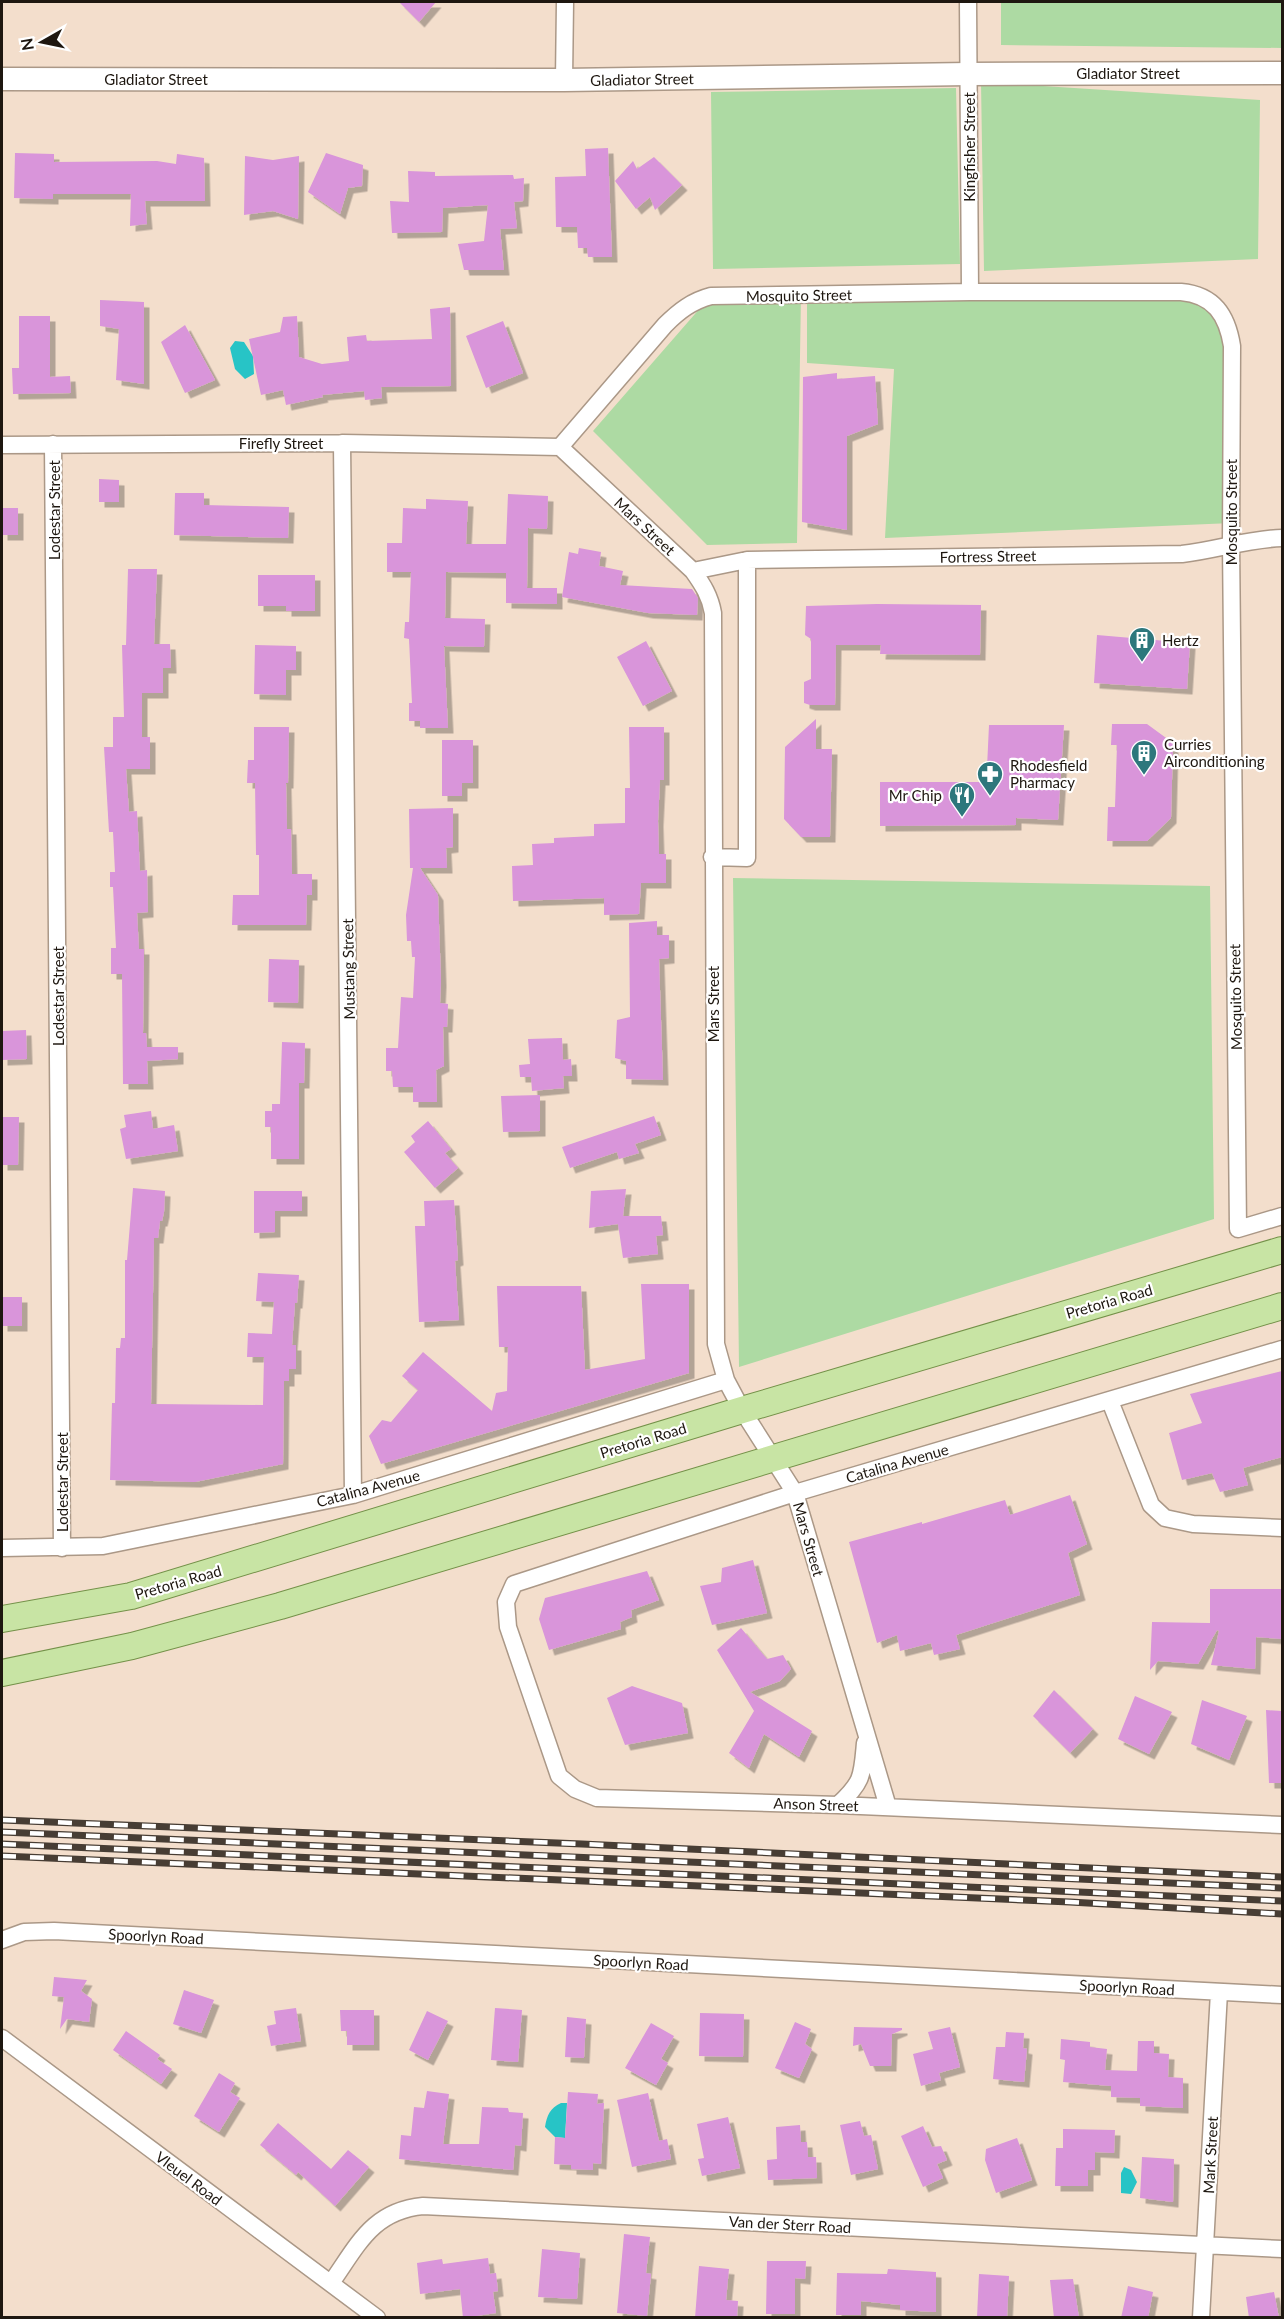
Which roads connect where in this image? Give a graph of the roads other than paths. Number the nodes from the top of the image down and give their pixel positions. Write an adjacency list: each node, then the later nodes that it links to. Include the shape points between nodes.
1 (565, 2): 6 (street)
2 (968, 2): 4 (street, Kingfisher Street)
3 (1282, 73): 4 (street, Gladiator Street)
4 (969, 74): 6 (street, Gladiator Street); 7 (street, Kingfisher Street)
5 (2, 79): 6 (street, Gladiator Street)
6 (564, 80)
7 (970, 292): 11 (street, Mosquito Street, via 711,296 694,302 672,318); 13 (street, Mosquito Street, via 1181,292 1202,296 1210,302 1222,314 1232,346)
8 (342, 443): 9 (street, Firefly Street); 11 (street, Firefly Street); 26 (street, Mustang Street)
9 (53, 444): 10 (street, Firefly Street); 29 (street, Lodestar Street)
10 (2, 445)
11 (560, 447): 15 (street, Mars Street)
12 (1282, 538): 13 (street, Fortress Street)
13 (1231, 543): 14 (street, Fortress Street, via 1182,554); 17 (street, Mosquito Street, via 1238,1229)
14 (747, 560): 15 (street, Fortress Street); 16 (street, via 747,858)
15 (693, 571): 16 (street, Mars Street, via 705,586 713,613)
16 (712, 857): 21 (street, Mars Street, via 714,1316 716,1344)
17 (1282, 1216)
18 (1282, 1250): 23 (main road, Pretoria Road)
19 (1282, 1306): 24 (main road)
20 (1282, 1348): 22 (street, Catalina Avenue)
21 (726, 1380): 23 (street, Mars Street); 26 (street, Catalina Avenue)
22 (1110, 1401): 25 (street, Catalina Avenue); 27 (street, via 1156,1512 1178,1522)
23 (742, 1410): 24 (street, Mars Street); 31 (main road, Pretoria Road, via 131,1596)
24 (773, 1458): 25 (street, Mars Street); 32 (main road, via 280,1606 132,1646)
25 (795, 1493): 30 (street, Catalina Avenue); 33 (street, Mars Street)
26 (353, 1495): 29 (street, Catalina Avenue, via 139,1540)
27 (1282, 1528)
28 (2, 1548): 29 (street, Catalina Avenue)
29 (62, 1548)
30 (514, 1584): 34 (street, Anson Street, via 506,1602 508,1627 559,1776 575,1790 597,1798)
31 (2, 1619)
32 (2, 1672)
33 (866, 1734): 34 (street, via 862,1775 858,1785); 35 (street, Mars Street)
34 (838, 1805): 35 (street, Anson Street)
35 (888, 1807): 36 (street, Anson Street)
36 (1282, 1825)
37 (2, 1940): 38 (street, Spoorlyn Road, via 24,1932 54,1931)
38 (1219, 1992): 39 (street, Spoorlyn Road); 41 (street, Mark Street)
39 (1282, 1995)
40 (2, 2038): 43 (street, Vleuel Road)
41 (1205, 2245): 42 (street, Van der Sterr Road); 43 (street, Van der Sterr Road, via 423,2206 395,2211 379,2222 363,2237); 45 (street, Mark Street)
42 (1282, 2249)
43 (331, 2283): 44 (street, Vleuel Road)
44 (377, 2318)
45 (1201, 2318)

